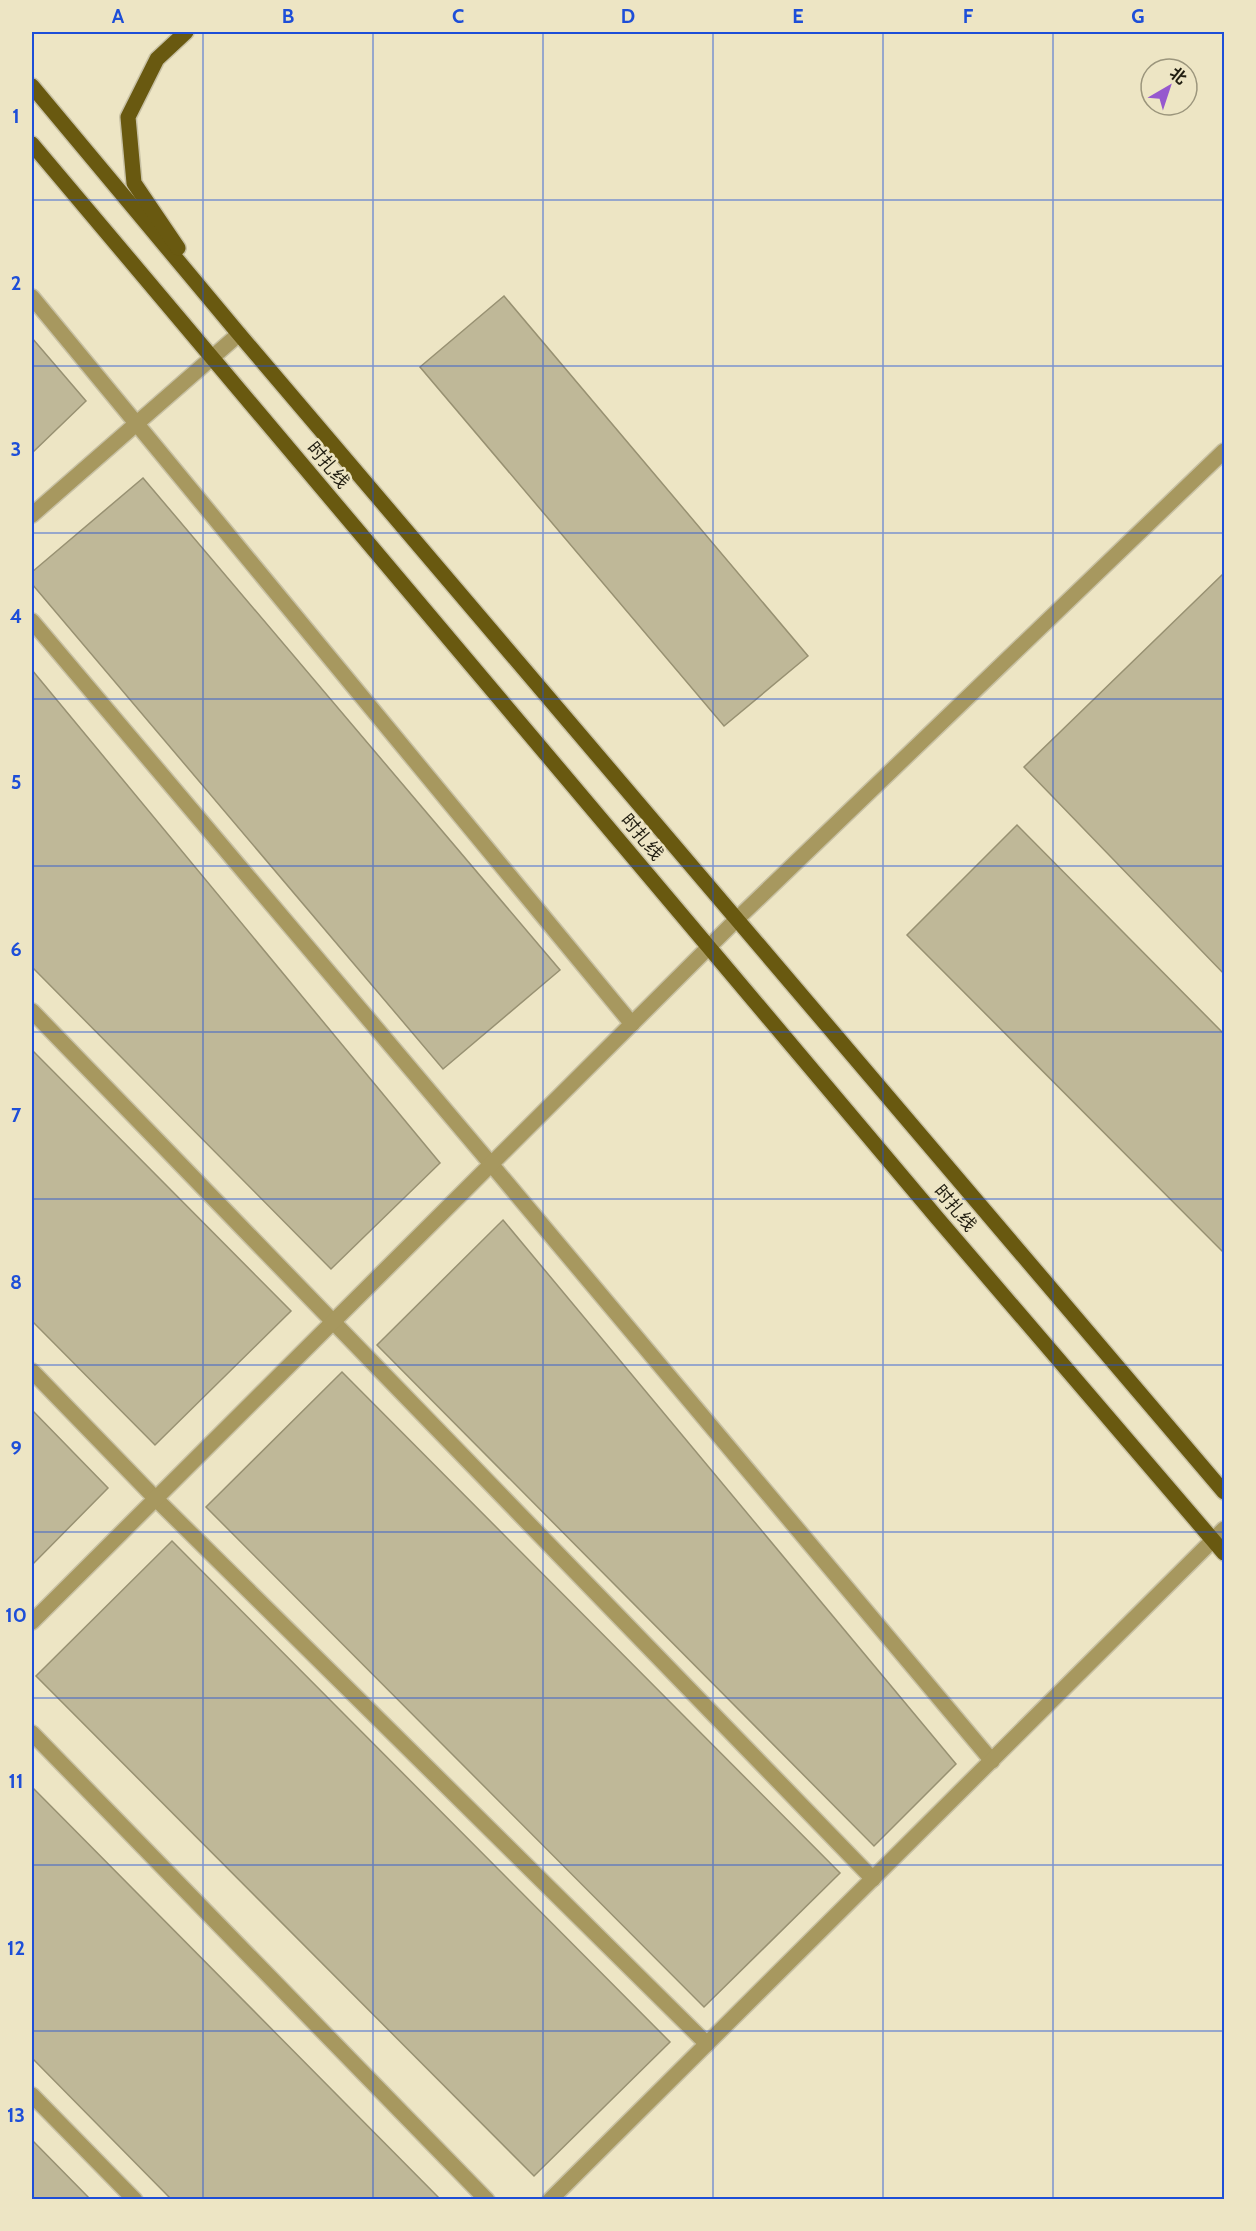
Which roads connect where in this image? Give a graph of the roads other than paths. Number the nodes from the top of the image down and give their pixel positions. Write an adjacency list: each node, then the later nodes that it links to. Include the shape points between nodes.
1 (186, 32): 5 (main road, via 157,59 128,117 134,183)
2 (32, 86): 5 (main road, 时扎线)
3 (32, 144): 7 (main road, 时扎线)
4 (32, 297): 8 (lane)
5 (227, 320): 6 (main road, 时扎线)
6 (239, 334): 7 (lane); 12 (main road, 时扎线)
7 (212, 357): 8 (lane); 13 (main road, 时扎线)
8 (135, 424): 10 (lane); 15 (lane)
9 (1224, 451): 12 (lane)
10 (32, 514)
11 (32, 621): 16 (lane)
12 (737, 919): 13 (lane); 19 (main road, 时扎线)
13 (709, 946): 15 (lane); 21 (main road, 时扎线)
14 (32, 1011): 17 (lane)
15 (632, 1024): 16 (lane)
16 (491, 1164): 17 (lane); 25 (lane)
17 (333, 1322): 20 (lane); 26 (lane)
18 (32, 1371): 20 (lane)
19 (1224, 1492)
20 (156, 1499): 23 (lane); 27 (lane)
21 (1219, 1535): 22 (main road, 时扎线); 25 (lane)
22 (1224, 1553)
23 (32, 1622)
24 (32, 1733): 30 (lane)
25 (992, 1761): 26 (lane)
26 (873, 1879): 27 (lane)
27 (707, 2044): 31 (lane)
28 (32, 2095): 29 (lane)
29 (135, 2199)
30 (487, 2199)
31 (550, 2199)

